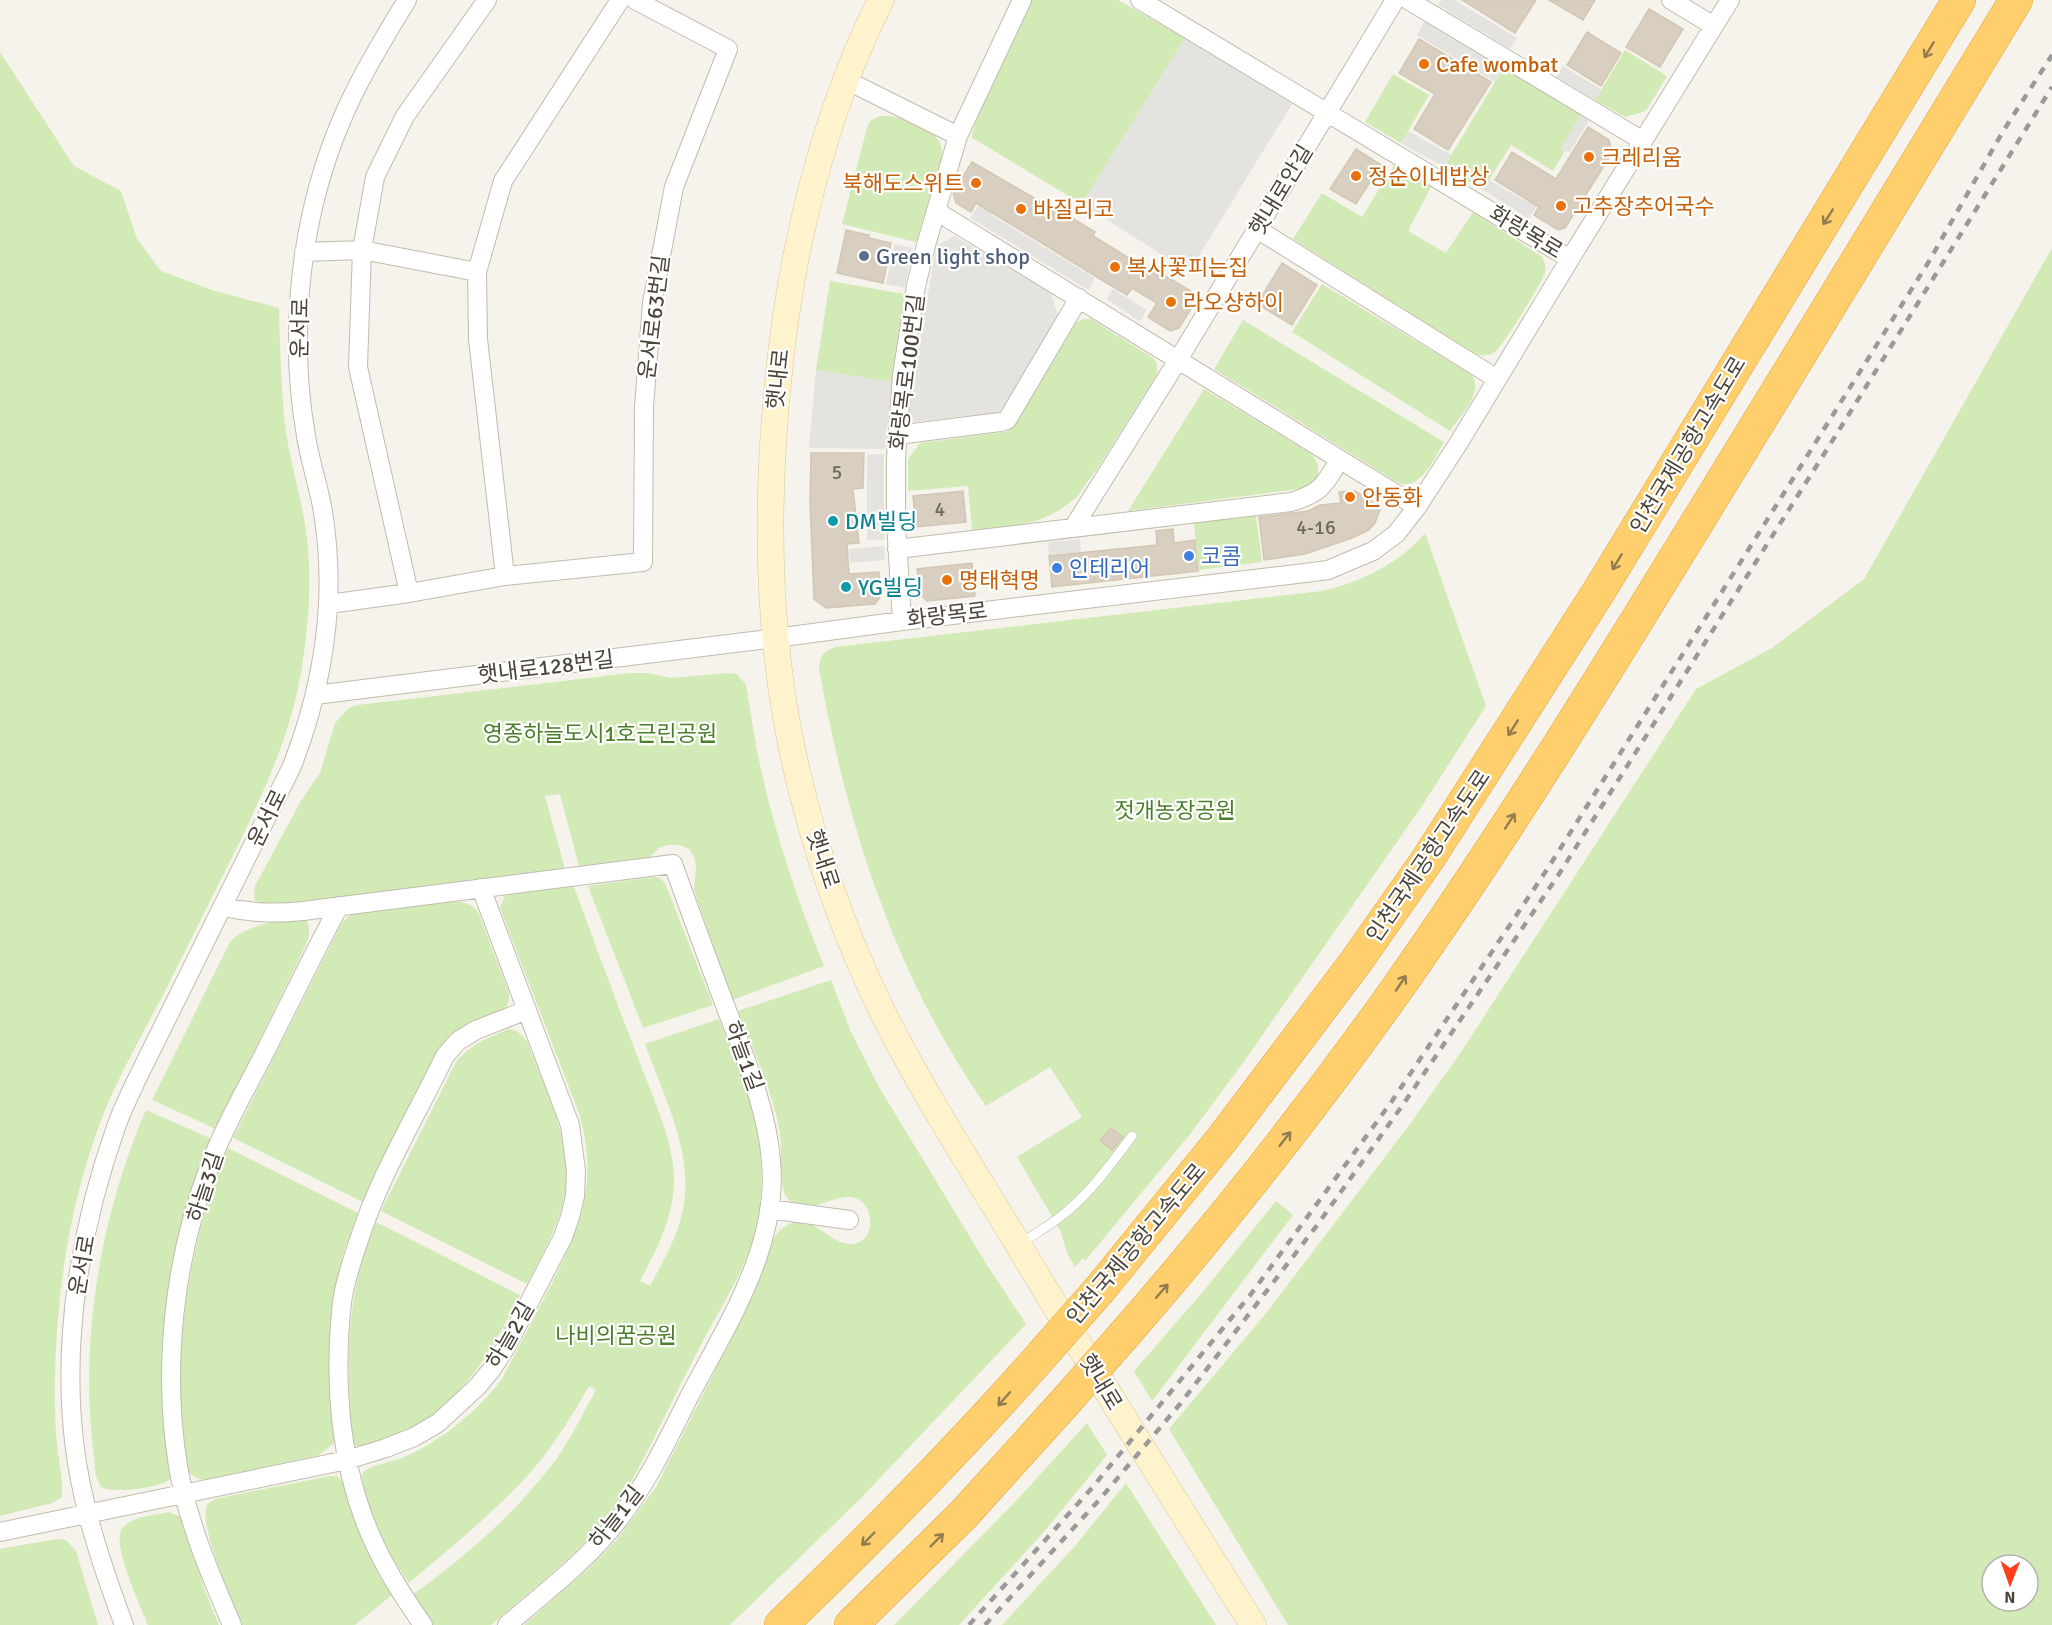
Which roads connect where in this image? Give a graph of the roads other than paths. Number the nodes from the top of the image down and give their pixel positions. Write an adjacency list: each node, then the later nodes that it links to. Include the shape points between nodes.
1 (407, 0): 22 (street, 운서로, via 367,68 336,134)
2 (487, 0): 21 (street, via 405,116 375,177)
3 (620, 0): 24 (street, via 503,181)
4 (635, 0): 33 (street, 운서로63번길, via 728,49 675,187 652,303 644,407 643,562)
5 (881, 0): 15 (main road, 햇내로)
6 (1022, 0): 17 (street, 화랑목로100번길)
7 (1140, 0): 16 (street)
8 (1395, 0): 16 (street, 햇내로안길)
9 (1408, 0): 18 (street)
10 (1671, 0): 14 (street)
11 (1730, 0): 14 (street, 화랑목로)
12 (1959, 0): 55 (highway, 인천국제공항고속도로, one-way to 55, bridge, via 1601,588 1428,859 1355,963 1223,1138 1100,1289 991,1413)
13 (2016, 0): 56 (highway, one-way to 13, bridge, via 964,1514 1177,1274 1394,994 1570,729)
14 (1714, 26): 18 (street, 화랑목로)
15 (846, 80): 17 (street); 37 (main road, 햇내로, via 808,201 785,318 771,489)
16 (1328, 111): 20 (street, 햇내로안길); 23 (street, 화랑목로)
17 (958, 136): 19 (street, 화랑목로100번길)
18 (1643, 141): 23 (street, 화랑목로)
19 (936, 211): 25 (street); 28 (street, 화랑목로100번길, via 916,286)
20 (1257, 230): 26 (street, 햇내로안길); 27 (street)
21 (362, 250): 22 (street); 24 (street); 34 (street, via 358,367)
22 (304, 252): 35 (street, 운서로, via 298,346 301,398 328,553)
23 (1570, 258): 27 (street, 화랑목로)
24 (477, 272): 33 (street, via 478,339)
25 (1079, 298): 26 (street); 28 (street, via 1007,420)
26 (1178, 360): 29 (street); 31 (street, 햇내로안길)
27 (1497, 379): 30 (street, 화랑목로)
28 (897, 435): 32 (street, 화랑목로100번길)
29 (1339, 460): 30 (street); 31 (street, via 1319,491 1292,502)
30 (1417, 507): 36 (street, 화랑목로, via 1396,534 1372,551 1328,570)
31 (1073, 528): 32 (street)
32 (897, 549): 36 (street, 화랑목로100번길)
33 (505, 576): 34 (street, 운서로63번길)
34 (409, 593): 35 (street, 운서로63번길)
35 (329, 604): 38 (street, 운서로)
36 (902, 621): 37 (street, 화랑목로)
37 (776, 638): 38 (street, 햇내로128번길); 46 (main road, 햇내로, via 781,687 800,783 853,948 915,1074)
38 (315, 695): 40 (street, 운서로, via 292,766)
39 (481, 888): 41 (street, 하늘1길); 42 (street, 하늘2길); 44 (street, 하늘1길, via 673,864 764,1115 772,1163)
40 (224, 906): 41 (street, 하늘1길, via 272,914); 49 (street, 운서로, via 138,1077 117,1125 92,1207 71,1348 74,1440)
41 (339, 906): 48 (street, 하늘3길, via 232,1114 195,1210 174,1315 171,1366 178,1467)
42 (527, 1010): 47 (street, via 476,1030 458,1041 445,1056 379,1189 343,1300 340,1388); 47 (street, 하늘2길, via 570,1125 575,1151 575,1196 563,1237 506,1347 477,1388 438,1423 414,1437)
43 (1132, 1136): 46 (lane, via 1076,1204)
44 (769, 1209): 45 (street); 54 (street, 하늘1길, via 756,1262 740,1299 639,1491 595,1547)
45 (849, 1220)
46 (1018, 1245): 57 (main road, 햇내로)
47 (347, 1460): 48 (street, 하늘2길); 53 (street, via 375,1545)
48 (185, 1495): 49 (street, 하늘2길); 52 (street, 하늘3길)
49 (88, 1515): 50 (street, 하늘2길); 51 (street, 운서로)
50 (0, 1532)
51 (124, 1625)
52 (232, 1625)
53 (423, 1625)
54 (507, 1625)
55 (781, 1625)
56 (851, 1625)
57 (1253, 1625)

